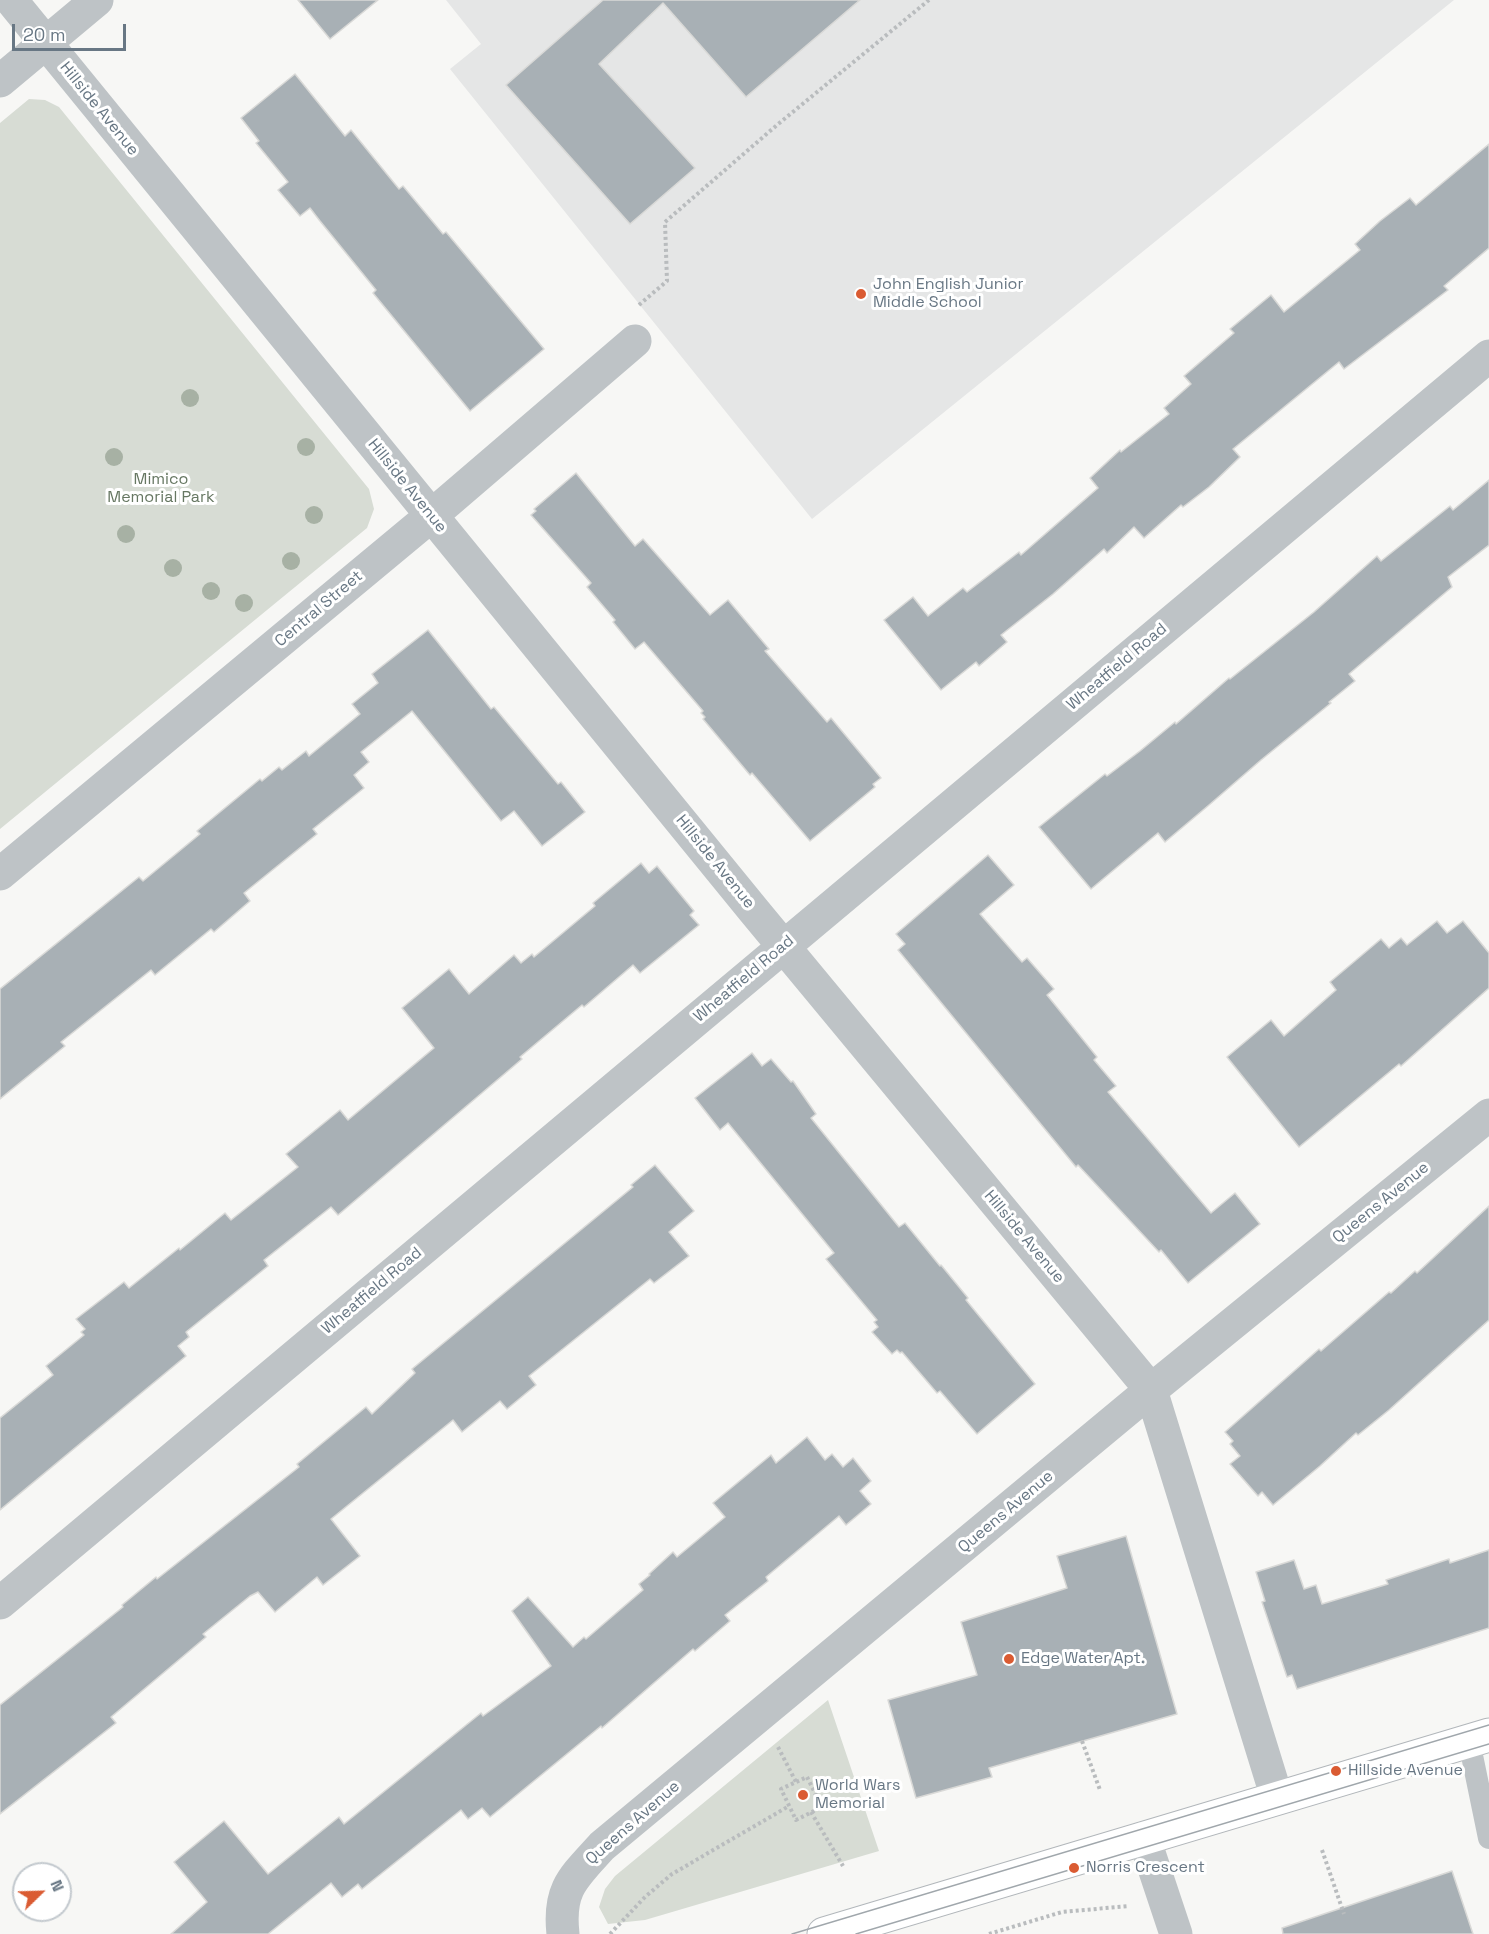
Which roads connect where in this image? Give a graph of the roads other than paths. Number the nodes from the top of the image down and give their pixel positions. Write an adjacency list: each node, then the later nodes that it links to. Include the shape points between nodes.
1 (11, 0): 3 (street, Hillside Avenue)
2 (97, 0): 3 (street)
3 (45, 43): 4 (street); 7 (street, Hillside Avenue)
4 (0, 81)
5 (635, 341): 7 (street, Central Street)
6 (1489, 356): 9 (street, Wheatfield Road)
7 (431, 516): 8 (street, Central Street); 9 (street, Hillside Avenue)
8 (0, 874)
9 (784, 946): 11 (street, Hillside Avenue); 12 (street, Wheatfield Road)
10 (1489, 1114): 11 (street, Queens Avenue)
11 (1151, 1390): 14 (street, Hillside Avenue); 18 (street, Queens Avenue, via 602,1846 574,1876 562,1901)
12 (0, 1603)
13 (1479, 1738): 14 (main road); 16 (lane)
14 (1278, 1798): 15 (main road)
15 (1144, 1838): 17 (main road); 20 (street)
16 (1489, 1838)
17 (857, 1929): 19 (main road)
18 (563, 1934)
19 (824, 1934)
20 (1176, 1934)

